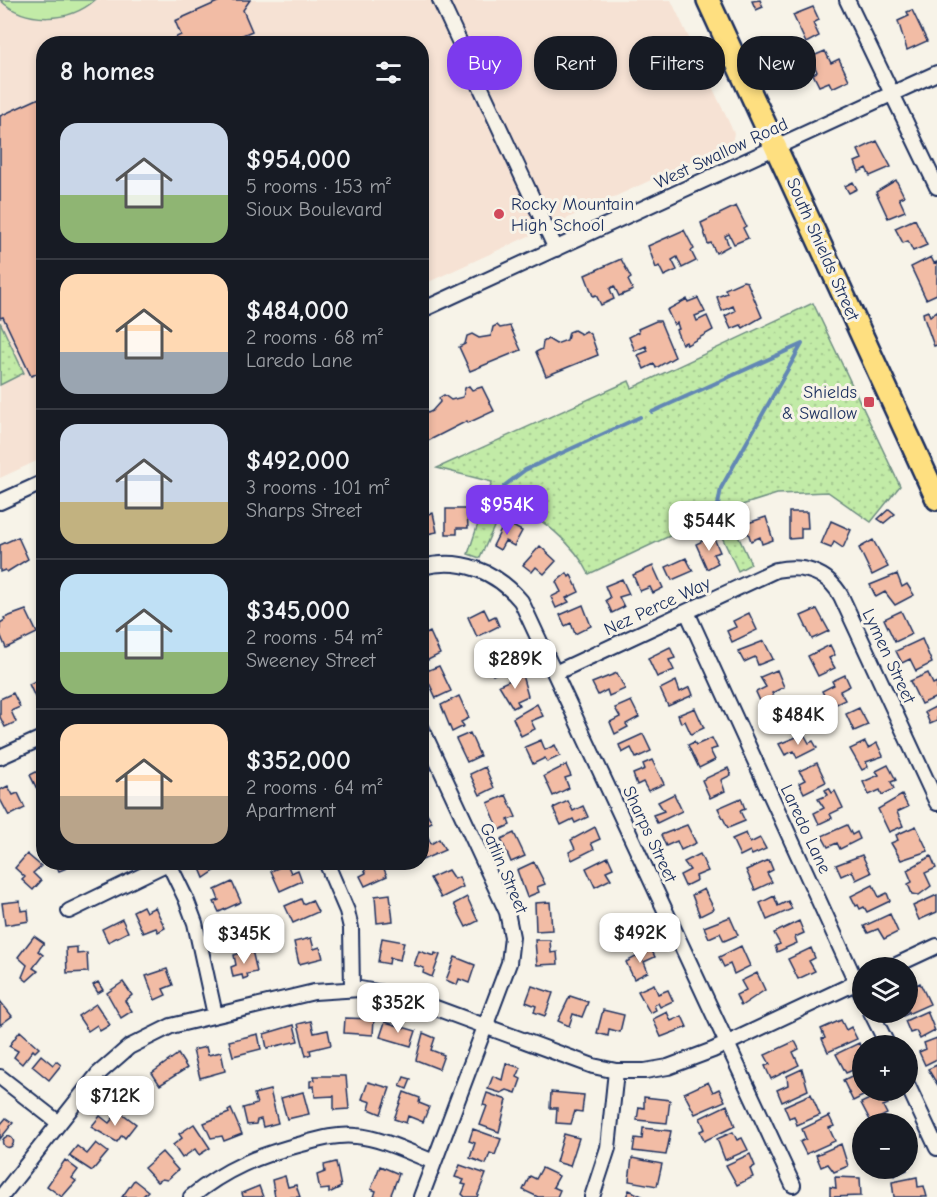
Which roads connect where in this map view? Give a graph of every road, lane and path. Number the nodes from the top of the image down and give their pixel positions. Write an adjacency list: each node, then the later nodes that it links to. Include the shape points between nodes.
1 (440, 0): 8 (street)
2 (708, 0): 6 (main road, South Shields Street)
3 (847, 0): 5 (street)
4 (937, 73): 5 (street, West Swallow Road)
5 (891, 94): 6 (street, West Swallow Road); 7 (street)
6 (777, 147): 8 (street, West Swallow Road); 11 (main road, South Shields Street)
7 (937, 187)
8 (556, 249): 9 (street, West Swallow Road)
9 (429, 307)
10 (36, 486): 12 (street)
11 (937, 499)
12 (0, 502)
13 (429, 567): 16 (street, Sharps Street, via 464,565 500,580 521,601)
14 (810, 570): 15 (street, Nez Perce Way, via 776,570); 20 (street, Lymen Street, via 829,580 841,596)
15 (687, 612): 16 (street, Nez Perce Way); 27 (street, Laredo Lane)
16 (555, 673): 32 (street, Sharps Street)
17 (36, 741): 19 (street)
18 (429, 744): 31 (street, Gatlin Street, via 510,923 509,963)
19 (0, 757)
20 (937, 802)
21 (154, 870): 24 (street)
22 (172, 870): 30 (street, via 195,923)
23 (329, 870): 28 (street, via 351,928)
24 (69, 911)
25 (937, 946): 26 (street)
26 (914, 957)
27 (852, 967)
28 (352, 989): 30 (street, via 314,992); 31 (street, via 406,997)
29 (852, 990): 32 (street)
30 (215, 1015): 37 (street, via 171,1026 129,1047 98,1074)
31 (485, 1027): 33 (street); 39 (street, Gatlin Street)
32 (727, 1044): 33 (street, via 668,1067); 40 (street, Sharps Street)
33 (616, 1071): 44 (street, via 608,1148)
34 (0, 1077): 37 (street)
35 (918, 1099): 36 (street)
36 (931, 1117): 38 (street)
37 (59, 1123): 41 (street)
38 (937, 1148)
39 (434, 1162): 42 (street, via 373,1139 338,1136 247,1160); 43 (street, Gatlin Street)
40 (794, 1185)
41 (1, 1197)
42 (191, 1197)
43 (421, 1197)
44 (592, 1197)

